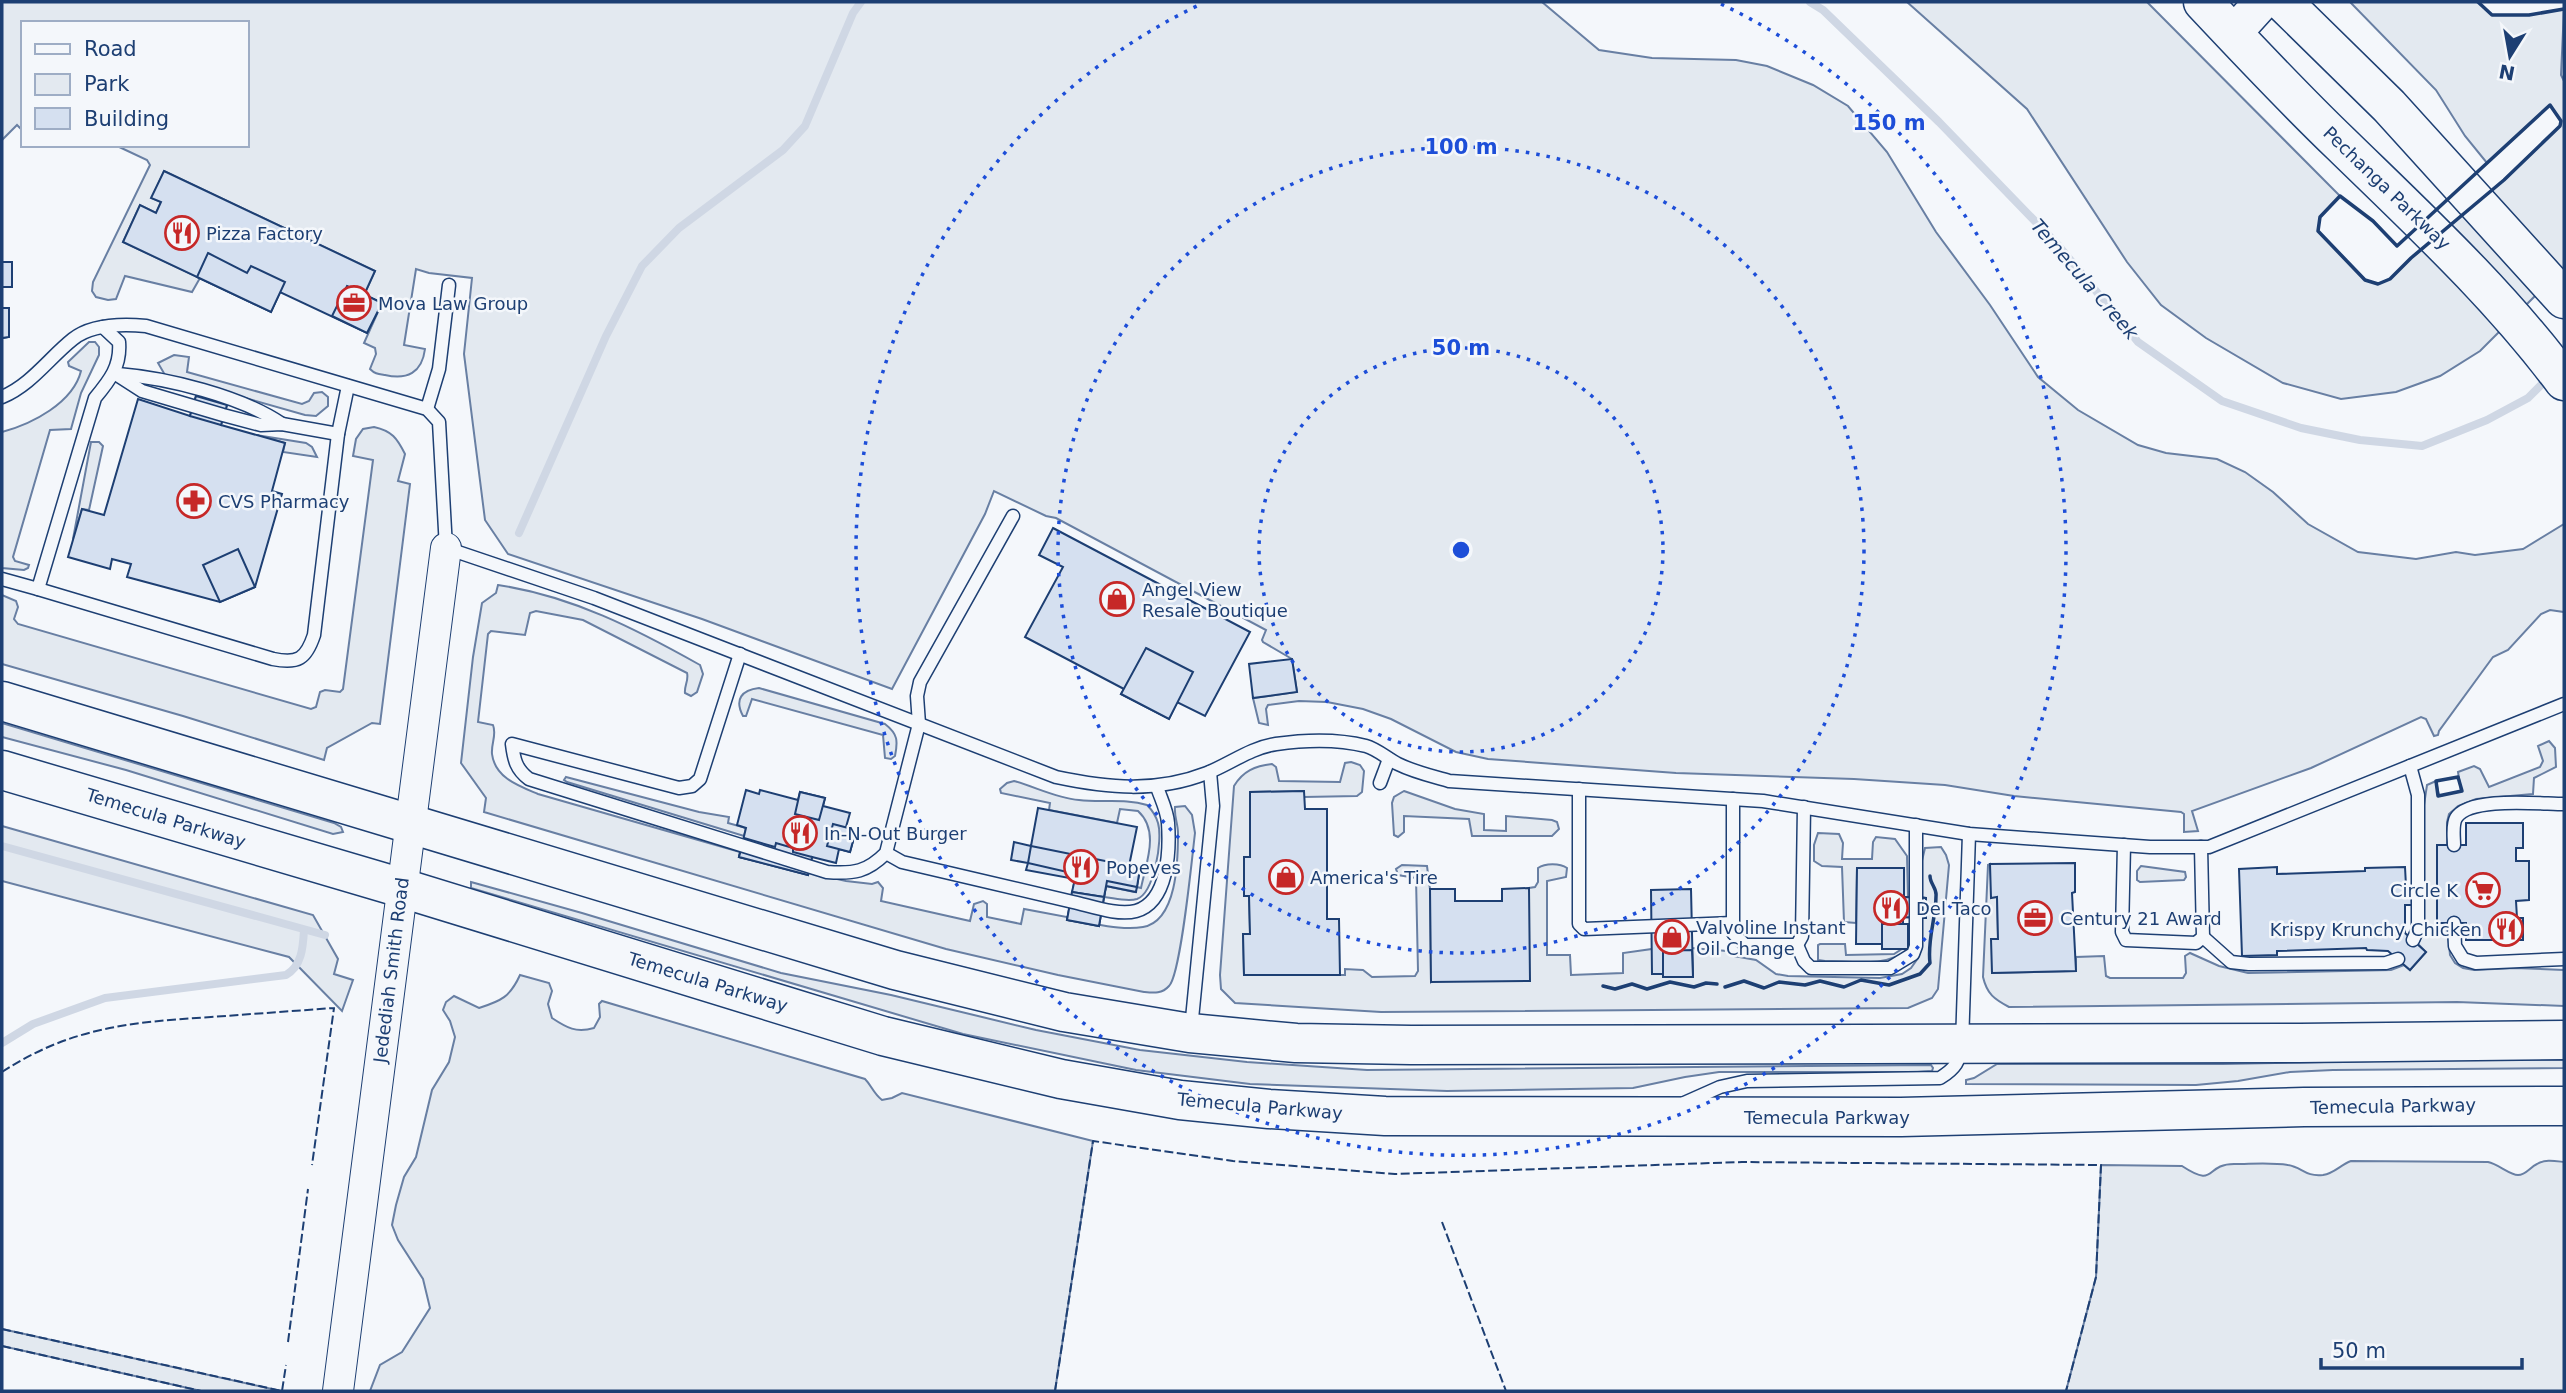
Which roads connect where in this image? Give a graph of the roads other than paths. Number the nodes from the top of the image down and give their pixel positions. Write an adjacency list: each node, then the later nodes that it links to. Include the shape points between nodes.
1 (2203, 2): 4 (main road, Pechanga Parkway)
2 (2262, 2): 4 (main road)
3 (2283, 2): 6 (main road, via 2389,106)
4 (2233, 34): 9 (main road, Pechanga Parkway, via 2477,277)
5 (449, 285): 12 (lane, via 439,369)
6 (2564, 299)
7 (103, 327): 8 (lane, via 118,342 120,357); 10 (lane, via 146,326); 11 (lane, via 75,337 27,383)
8 (114, 373): 13 (lane, via 142,391 261,425); 17 (lane, via 95,398)
9 (2564, 381)
10 (348, 386): 12 (lane); 13 (lane)
11 (2, 397)
12 (427, 410): 15 (lane, via 439,422)
13 (338, 434): 17 (lane, via 314,635 306,654 297,660 273,659)
14 (1013, 516): 21 (lane, via 920,682)
15 (446, 548): 18 (lane); 32 (street, Jedediah Smith Road)
16 (2, 579): 17 (lane)
17 (38, 589)
18 (740, 654): 21 (lane); 38 (lane, via 700,779 692,786 679,788 512,744 518,771 529,779 827,872 861,870)
19 (2, 701): 32 (main road)
20 (2564, 704): 23 (lane)
21 (919, 724): 27 (lane, via 1056,777 1095,785); 38 (lane)
22 (1390, 759): 25 (lane, via 1367,747 1320,741 1274,744); 26 (lane); 28 (lane, via 1449,781)
23 (2410, 766): 37 (lane); 43 (lane, via 2418,795 2418,929)
24 (2, 770): 39 (main road, Temecula Parkway)
25 (1210, 772): 27 (lane); 47 (lane, via 1213,806)
26 (1380, 783)
27 (1157, 787): 38 (lane, via 1168,821 1161,884 1149,905 1133,912 1021,891 902,862)
28 (1579, 789): 29 (lane); 40 (lane, via 1579,923 1584,929)
29 (1733, 799): 31 (lane); 40 (lane)
30 (2564, 804): 36 (lane, via 2468,808 2457,815)
31 (1804, 807): 33 (lane); 44 (lane, via 1802,936)
32 (410, 822): 39 (street, Jedediah Smith Road); 47 (main road, via 895,970 1064,1012)
33 (1916, 825): 34 (lane); 44 (lane, via 1913,954 1890,968 1811,968)
34 (1969, 834): 35 (lane); 49 (lane)
35 (2124, 845): 37 (lane); 42 (lane, via 2122,932 2126,940 2196,943)
36 (2454, 845)
37 (2201, 847): 42 (lane)
38 (886, 853)
39 (402, 888): 51 (main road, Temecula Parkway, via 883,1036 1061,1079 1180,1100 1269,1109 1385,1116); 52 (street, Jedediah Smith Road)
40 (1733, 923): 44 (lane, via 1733,933 1745,945)
41 (2454, 923): 46 (lane, via 2455,946 2462,959 2476,963)
42 (2203, 937): 45 (lane, via 2231,962 2386,963)
43 (2413, 940)
44 (1797, 945)
45 (2398, 959)
46 (2564, 960)
47 (1190, 1033): 49 (main road, via 1296,1043 1398,1045)
48 (2564, 1040): 49 (main road)
49 (1962, 1044): 51 (lane, via 1954,1069 1940,1078 1747,1081 1720,1087)
50 (2564, 1106): 51 (main road, Temecula Parkway, via 1901,1117)
51 (1658, 1116)
52 (338, 1391)

